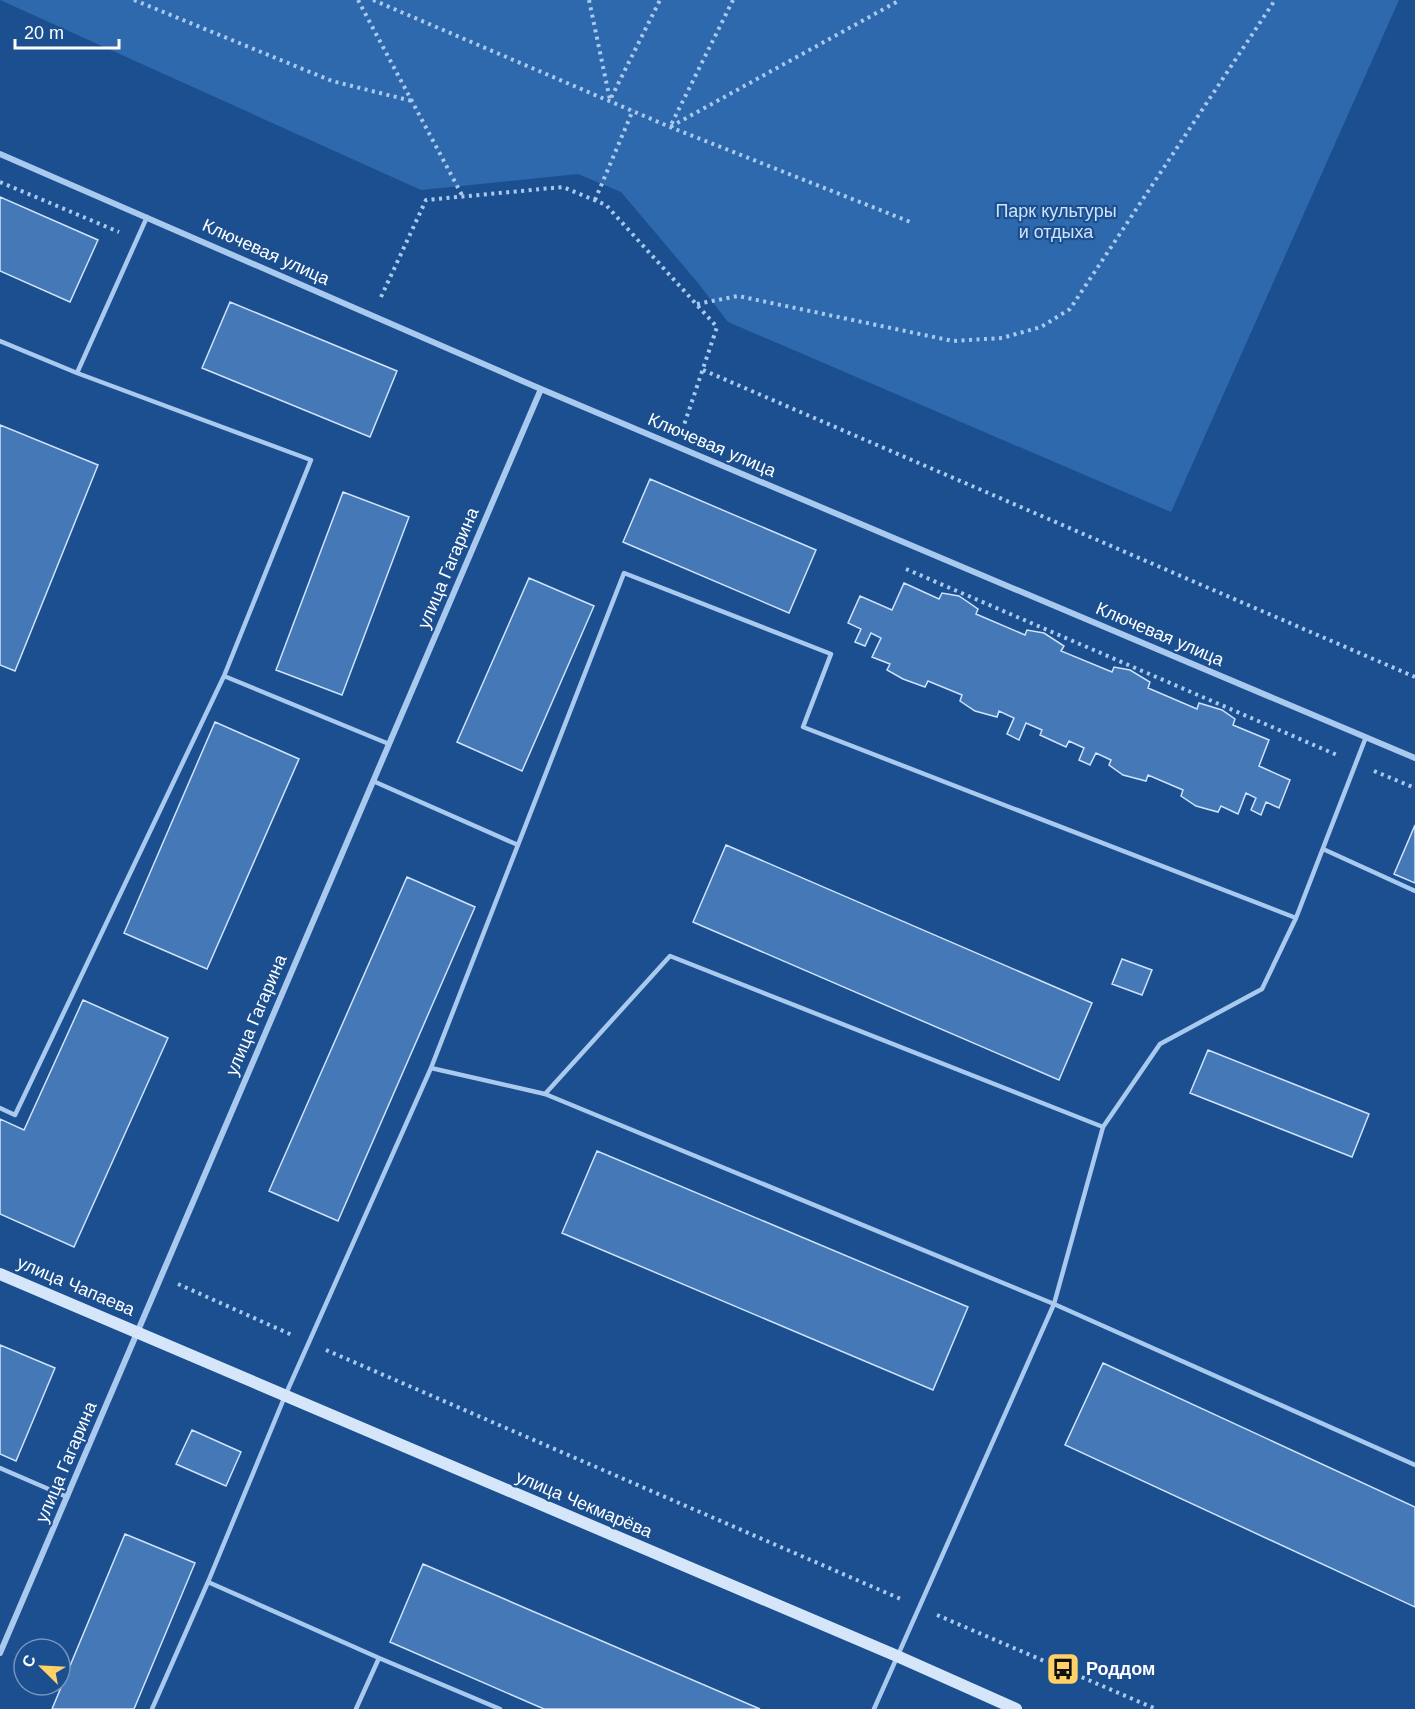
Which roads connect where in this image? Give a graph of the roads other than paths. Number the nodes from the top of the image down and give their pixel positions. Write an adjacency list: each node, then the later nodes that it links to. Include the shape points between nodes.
1 (0, 154): 2 (street, Ключевая улица)
2 (147, 217): 4 (lane); 5 (street, Ключевая улица)
3 (0, 341): 4 (lane)
4 (77, 373): 6 (lane, via 311,460)
5 (541, 389): 7 (street, Ключевая улица); 8 (street, улица Гагарина)
6 (224, 676): 8 (lane); 17 (lane, via 15,1114)
7 (1366, 737): 9 (street, Ключевая улица); 12 (lane)
8 (389, 744): 10 (street, улица Гагарина)
9 (1415, 758)
10 (373, 782): 11 (lane); 21 (street, улица Гагарина)
11 (518, 845): 14 (lane, via 624,573 831,654 803,727); 15 (lane)
12 (1323, 849): 13 (lane); 14 (lane)
13 (1415, 891)
14 (1296, 918): 18 (lane, via 1262,989 1160,1044)
15 (431, 1068): 16 (lane); 22 (lane)
16 (545, 1094): 18 (lane, via 670,956); 20 (lane)
17 (0, 1108)
18 (1103, 1127): 20 (lane)
19 (0, 1274): 21 (main road, улица Чапаева)
20 (1054, 1304): 23 (lane); 28 (lane)
21 (138, 1332): 22 (main road, улица Чекмарёва); 25 (street, улица Гагарина)
22 (285, 1396): 26 (lane); 28 (main road, улица Чекмарёва)
23 (1415, 1465)
24 (0, 1468): 25 (lane)
25 (67, 1497): 27 (street, улица Гагарина)
26 (208, 1582): 29 (lane); 30 (lane)
27 (0, 1653)
28 (897, 1656): 33 (lane); 34 (main road, улица Чекмарёва)
29 (379, 1658): 31 (lane); 32 (lane)
30 (152, 1709)
31 (356, 1709)
32 (500, 1709)
33 (874, 1709)
34 (1016, 1709)

